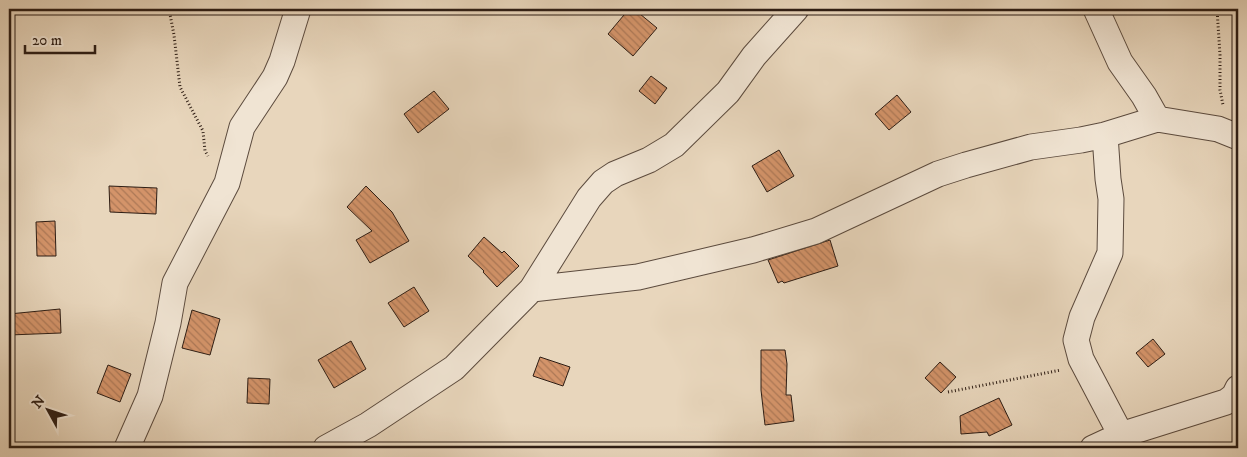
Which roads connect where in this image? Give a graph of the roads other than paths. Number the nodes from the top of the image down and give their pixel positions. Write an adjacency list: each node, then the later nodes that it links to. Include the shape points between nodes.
1 (298, 9): 10 (street, via 275,77 242,127 227,183 175,283 150,396)
2 (796, 9): 7 (street, via 754,56 728,92 674,145 603,182 589,198)
3 (1096, 9): 4 (street, via 1120,62)
4 (1157, 119): 5 (street); 6 (street, via 1218,129)
5 (1105, 135): 7 (street, via 1031,147 938,174 816,231 753,250 638,277); 9 (street, via 1112,242 1076,340 1081,358)
6 (1237, 136)
7 (532, 289): 11 (street, via 454,368 368,425)
8 (1238, 388): 9 (street, via 1226,402)
9 (1124, 441): 12 (street)
10 (127, 448)
11 (326, 448)
12 (1093, 448)

